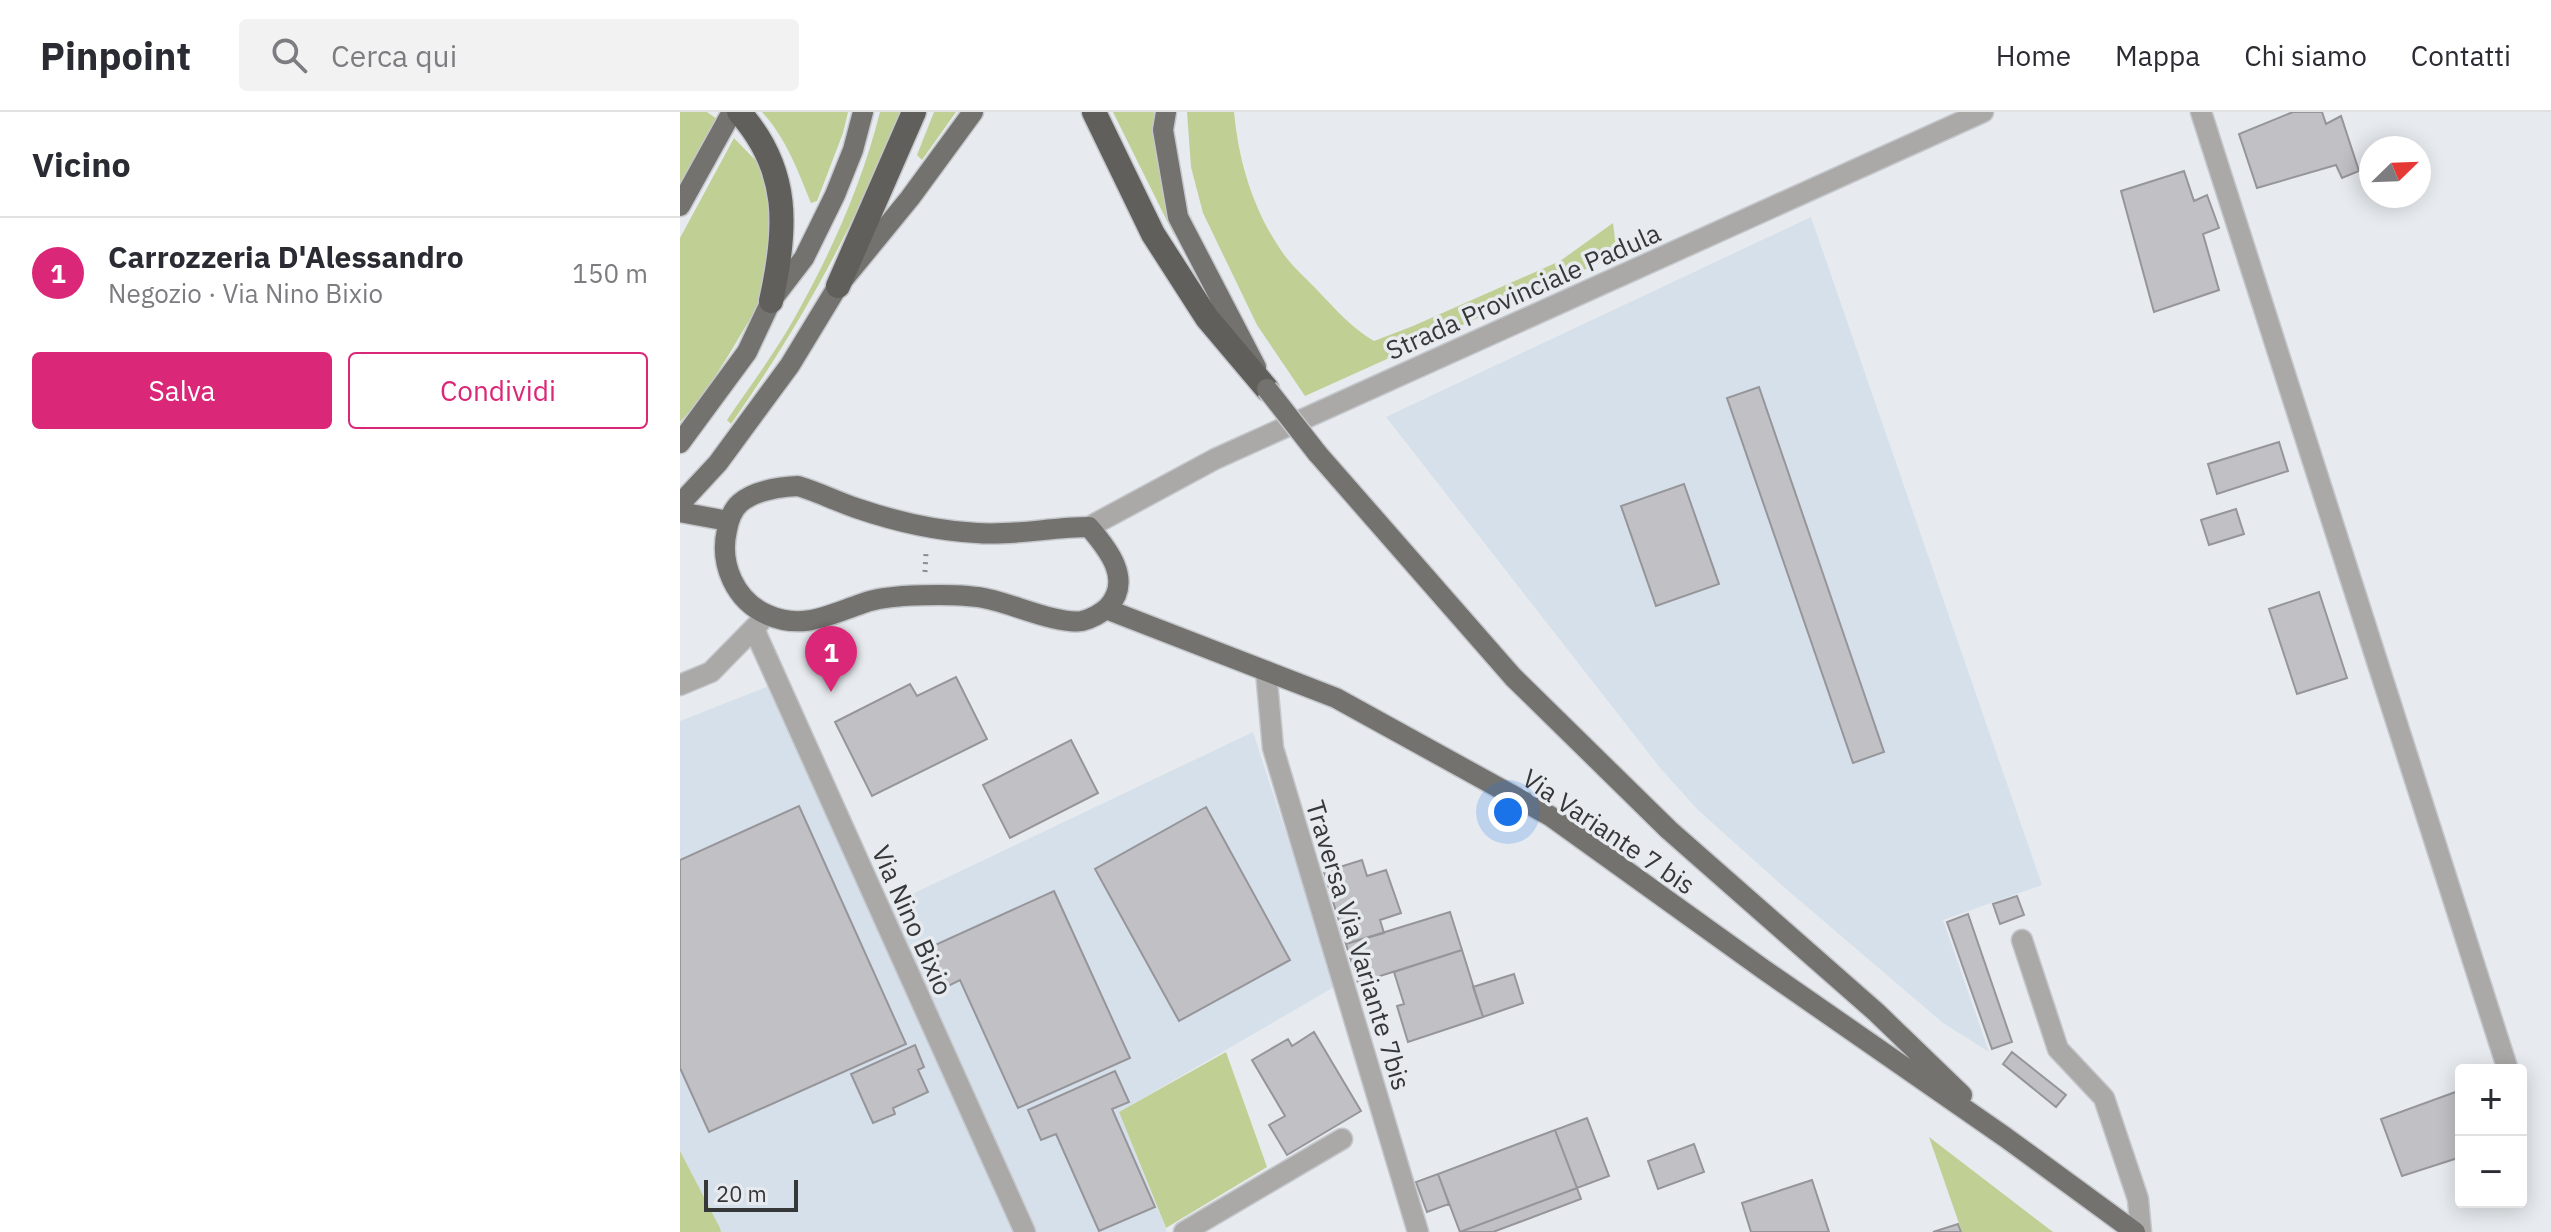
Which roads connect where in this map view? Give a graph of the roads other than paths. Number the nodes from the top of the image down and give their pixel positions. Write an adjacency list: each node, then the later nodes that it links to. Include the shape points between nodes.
1 (863, 112): 11 (main road, via 822,223 804,258)
2 (914, 112): 10 (highway)
3 (973, 112): 10 (main road)
4 (1094, 112): 12 (highway, via 1153,234 1207,318)
5 (1166, 112): 12 (main road, via 1163,130 1178,217)
6 (1983, 112): 17 (street, Strada Provinciale Padula, via 1215,459)
7 (2201, 112): 23 (street)
8 (739, 114): 9 (main road); 11 (highway, via 761,141 779,183 780,254)
9 (680, 206)
10 (838, 286): 14 (main road, via 790,365 718,463)
11 (771, 301): 13 (main road, via 747,352)
12 (1267, 389): 24 (main road, bridge, via 1513,677 1669,830 1876,1012)
13 (680, 443)
14 (680, 504)
15 (680, 512): 16 (main road)
16 (728, 521): 17 (main road, via 740,503 753,496 798,486 926,527 1020,533); 19 (main road, via 729,574)
17 (1089, 527): 18 (main road, via 1118,571 1119,588)
18 (1106, 609): 19 (main road, via 1081,621 1065,621 985,598 904,596 803,622); 20 (main road, Via Variante 7 bis)
19 (760, 622): 21 (street, via 711,672); 26 (street, Via Nino Bixio)
20 (1266, 671): 24 (main road, Via Variante 7 bis, via 1336,698 1550,816); 28 (street, Traversa Via Variante 7bis, via 1273,748)
21 (680, 685)
22 (2022, 940): 29 (street, via 2058,1049 2104,1098 2138,1199)
23 (2506, 1064)
24 (2005, 1137): 29 (main road)
25 (1342, 1139): 27 (street)
26 (1025, 1232)
27 (1184, 1232)
28 (1418, 1232)
29 (2138, 1232)

